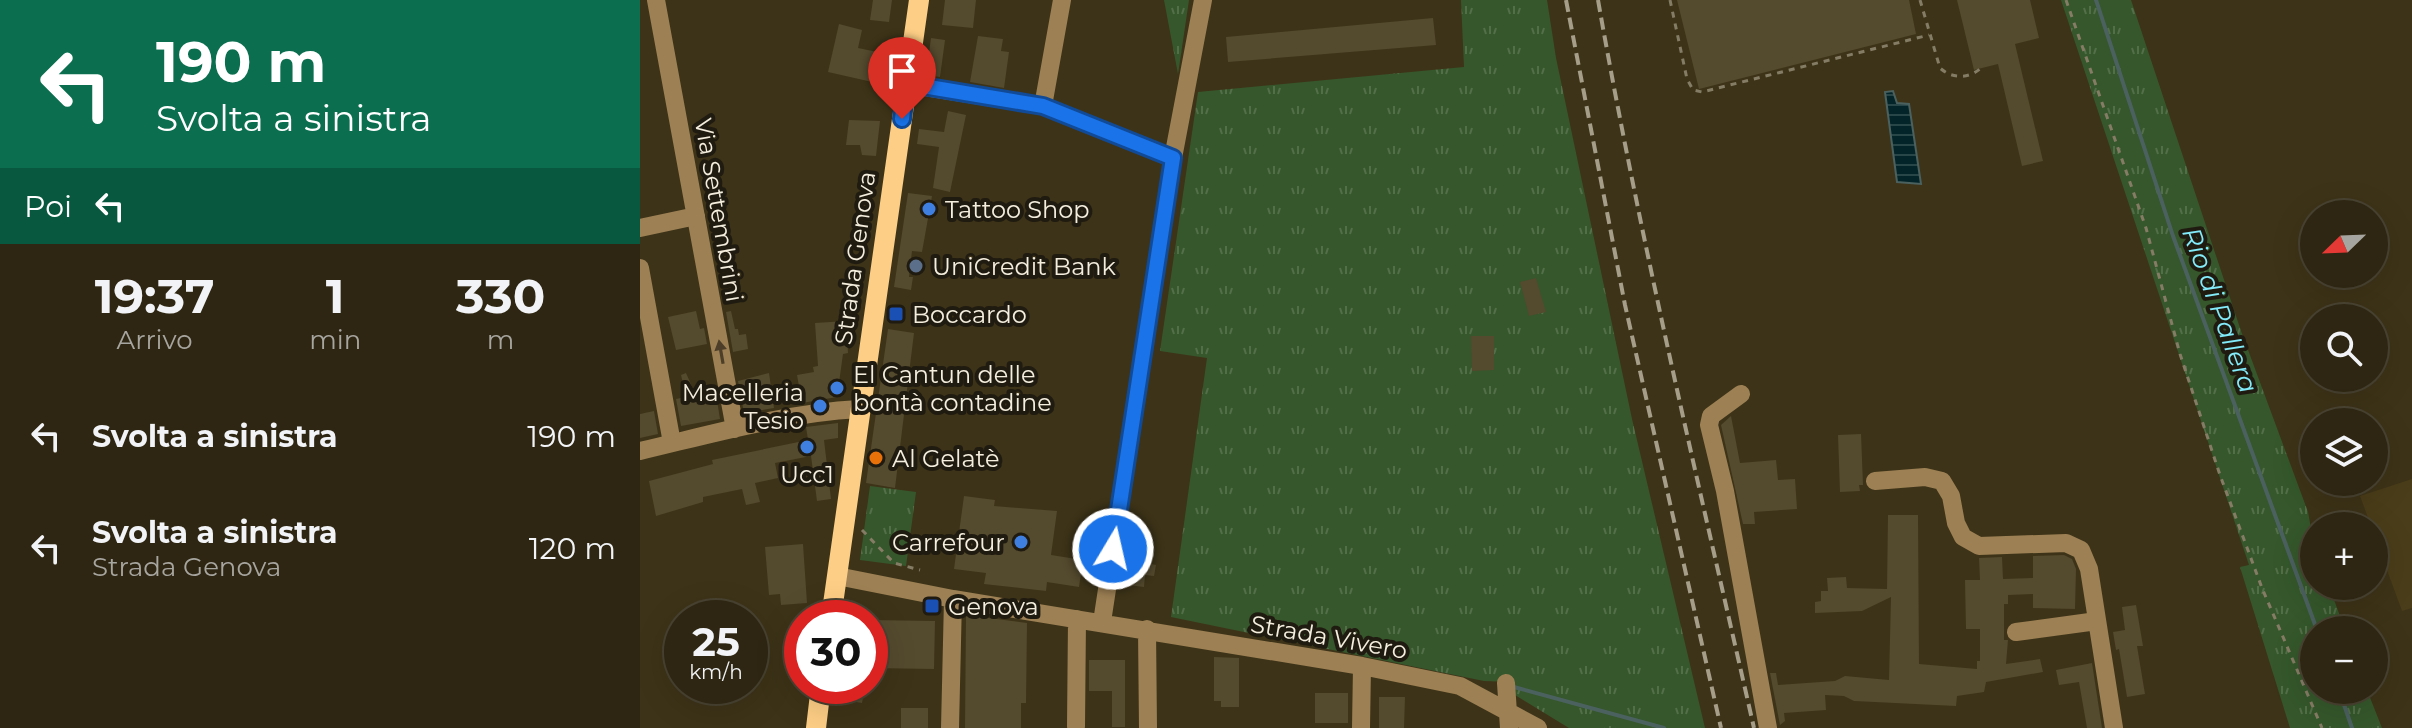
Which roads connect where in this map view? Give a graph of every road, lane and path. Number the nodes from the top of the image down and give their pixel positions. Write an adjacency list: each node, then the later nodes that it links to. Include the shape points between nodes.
1 (656, 0): 13 (street, Via Settembrini)
2 (919, 0): 10 (main road, Strada Genova)
3 (1062, 0): 11 (street)
4 (1203, 0): 12 (street)
5 (1670, 0): 8 (path, via 1687,79 1693,90 1702,92)
6 (1920, 0): 8 (path)
7 (2066, 0): 44 (path, via 2146,228 2220,475)
8 (1929, 35): 9 (path, via 1936,60 1947,74 1974,74)
9 (1981, 68)
10 (906, 84): 11 (street); 17 (main road, Strada Genova)
11 (1043, 106): 12 (street)
12 (1173, 158): 29 (street)
13 (696, 216): 14 (street); 18 (street, Via Settembrini, one-way to 13)
14 (640, 228)
15 (640, 268): 19 (street)
16 (1741, 394): 42 (street, via 1711,416 1709,425)
17 (859, 409): 18 (street); 24 (main road, Strada Genova)
18 (735, 429): 19 (street)
19 (672, 443): 20 (street)
20 (640, 451)
21 (1875, 481): 28 (street, via 1942,481 1963,537 1979,546 2066,543 2081,550)
22 (862, 530): 23 (path, via 894,563)
23 (920, 570)
24 (837, 576): 25 (street, Strada Vivero); 26 (main road, Strada Genova)
25 (953, 599): 27 (street, Strada Vivero); 38 (street)
26 (834, 600)
27 (1077, 619): 29 (street, Strada Vivero); 36 (street)
28 (2097, 621): 31 (street); 43 (street)
29 (1102, 622): 30 (street, Strada Vivero)
30 (1147, 629): 32 (street, Strada Vivero); 39 (street)
31 (2016, 632)
32 (1362, 666): 35 (street, Strada Vivero, via 1460,686); 40 (street)
33 (1506, 683): 35 (street)
34 (819, 704): 37 (main road)
35 (1509, 720): 41 (street, Strada Vivero)
36 (1076, 726)
37 (816, 728)
38 (950, 728)
39 (1148, 728)
40 (1361, 728)
41 (1538, 728)
42 (1768, 728)
43 (2114, 728)
44 (2322, 728)

